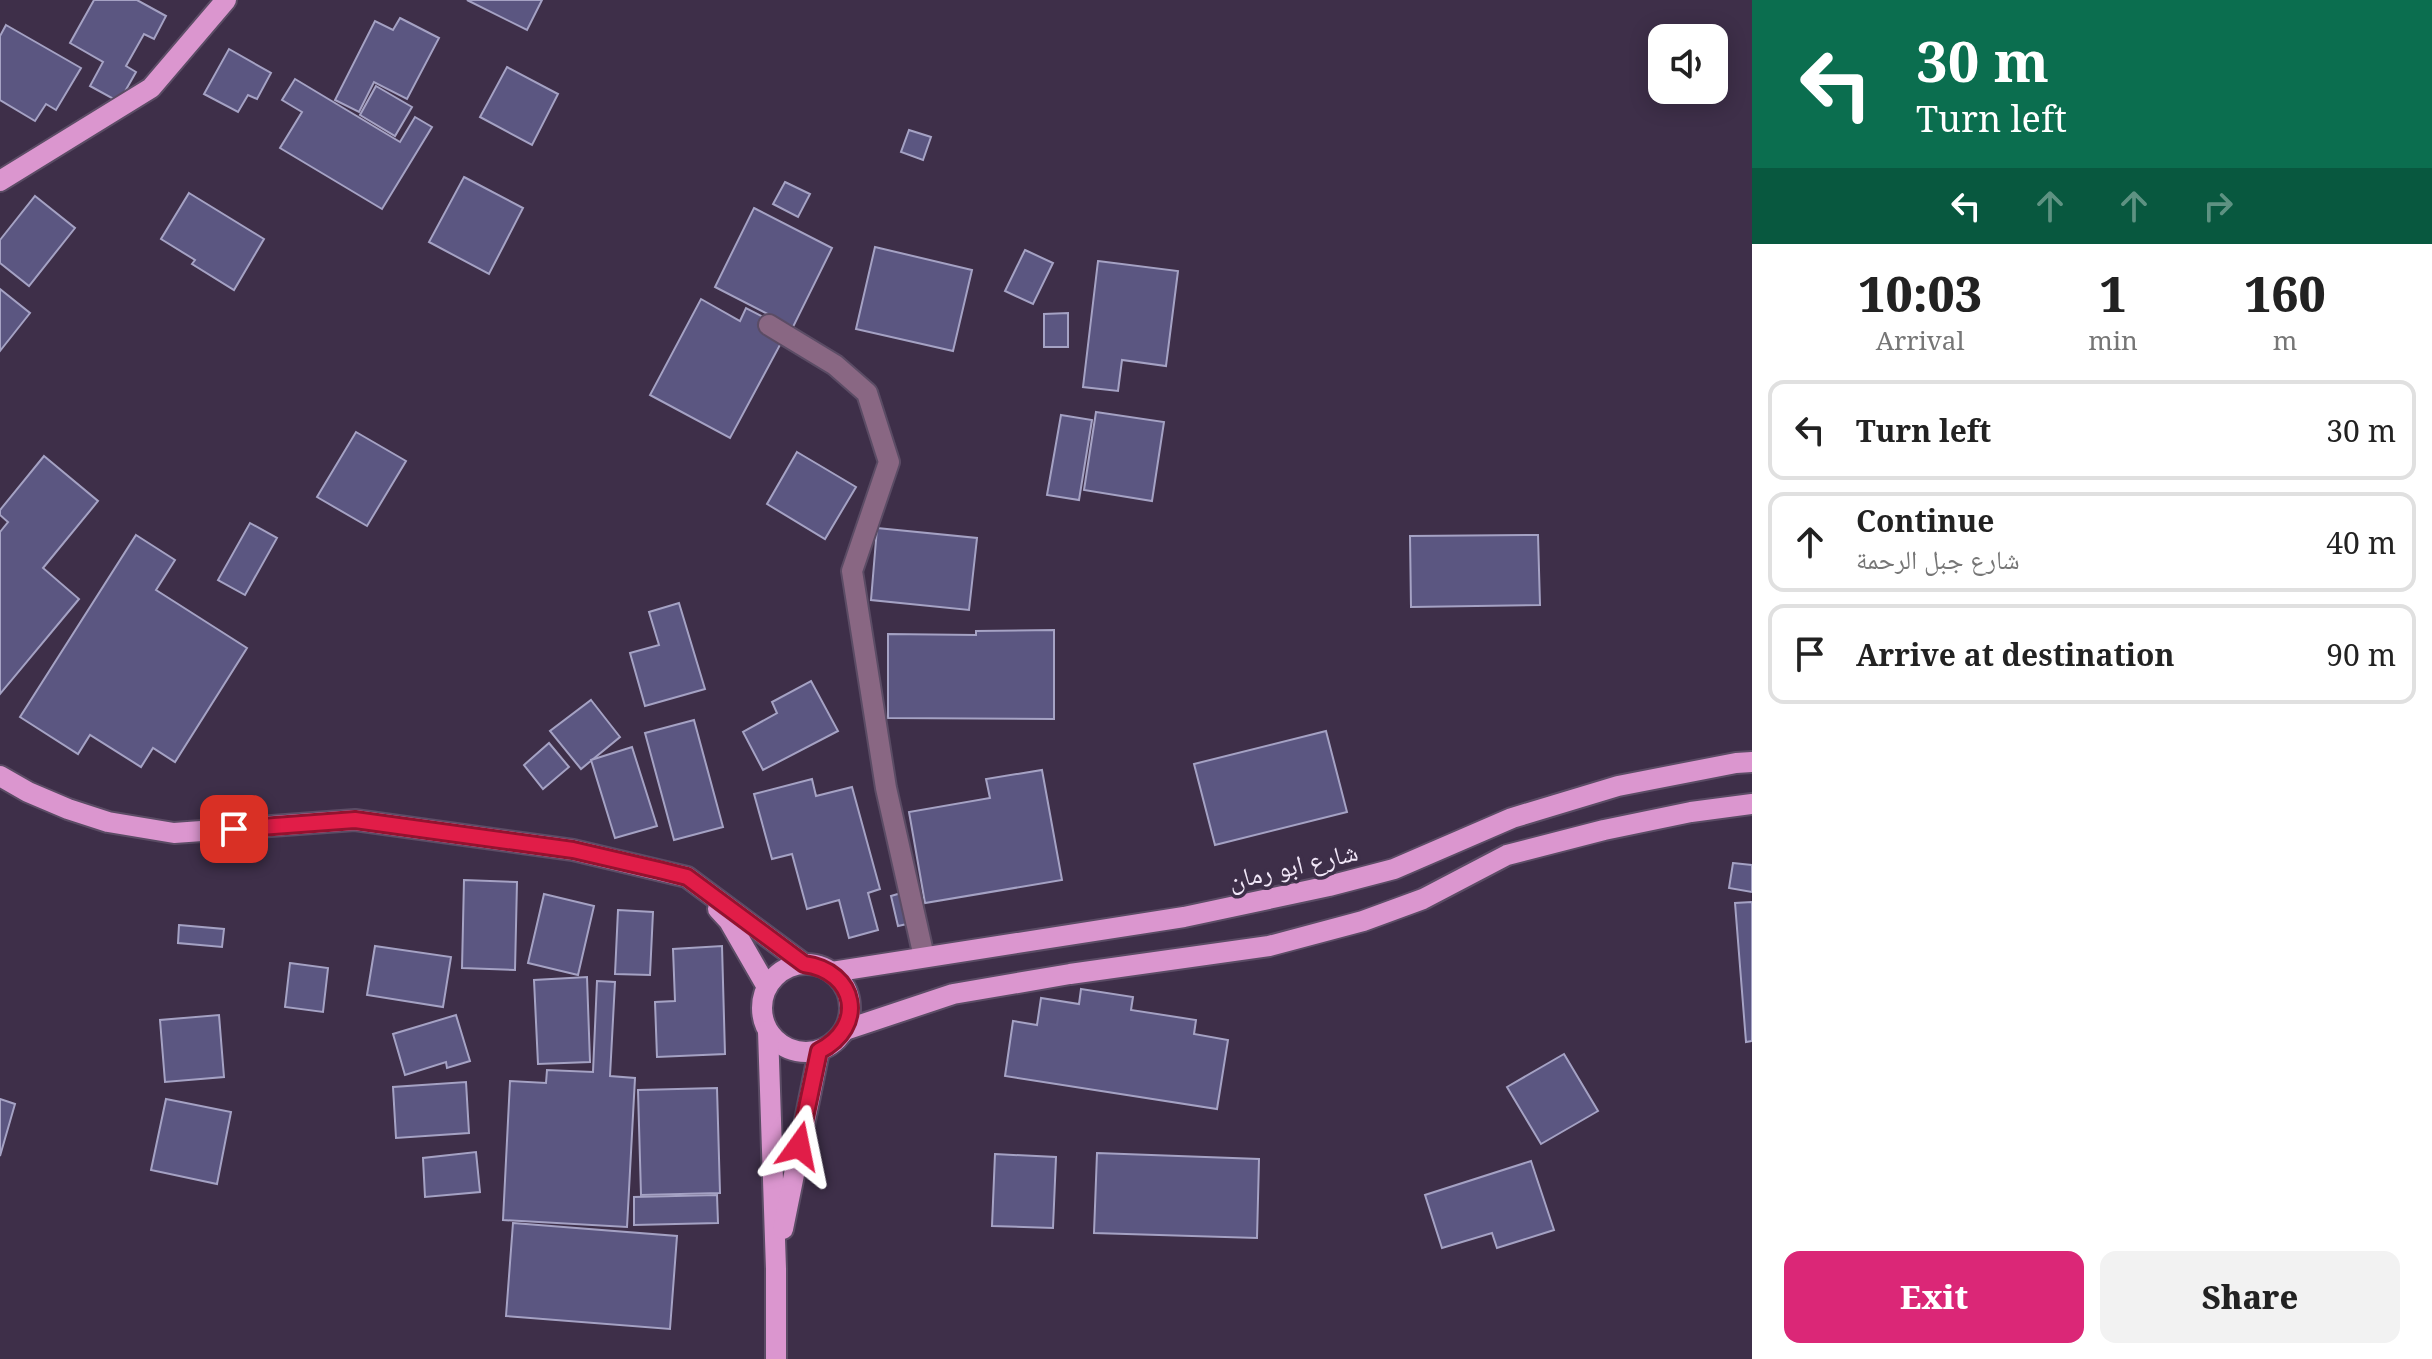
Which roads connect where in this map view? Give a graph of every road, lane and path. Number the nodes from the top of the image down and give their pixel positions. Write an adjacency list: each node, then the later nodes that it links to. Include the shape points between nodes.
1 (226, 0): 2 (main road, via 151,88)
2 (0, 181)
3 (769, 325): 8 (street, via 835,365 867,393 889,462 852,571 886,788)
4 (1752, 762): 8 (main road, شارع ابو رمان, via 1603,791 1512,818 1394,869 1329,886 1184,917)
5 (0, 776): 7 (main road, via 68,809 162,832 355,820 573,850)
6 (1752, 804): 12 (main road, via 1691,812 1507,855 1423,899 1269,946 953,994)
7 (687, 877): 9 (main road); 11 (main road, via 729,921)
8 (924, 957): 10 (main road, شارع ابو رمان)
9 (804, 964): 10 (main road); 11 (main road, via 789,967)
10 (832, 972): 12 (main road, via 842,982 851,1008)
11 (767, 987): 13 (main road, via 762,1002)
12 (845, 1030): 14 (main road)
13 (768, 1031): 14 (main road, via 791,1050); 15 (main road)
14 (819, 1051): 15 (main road)
15 (776, 1269): 16 (main road)
16 (776, 1359)

